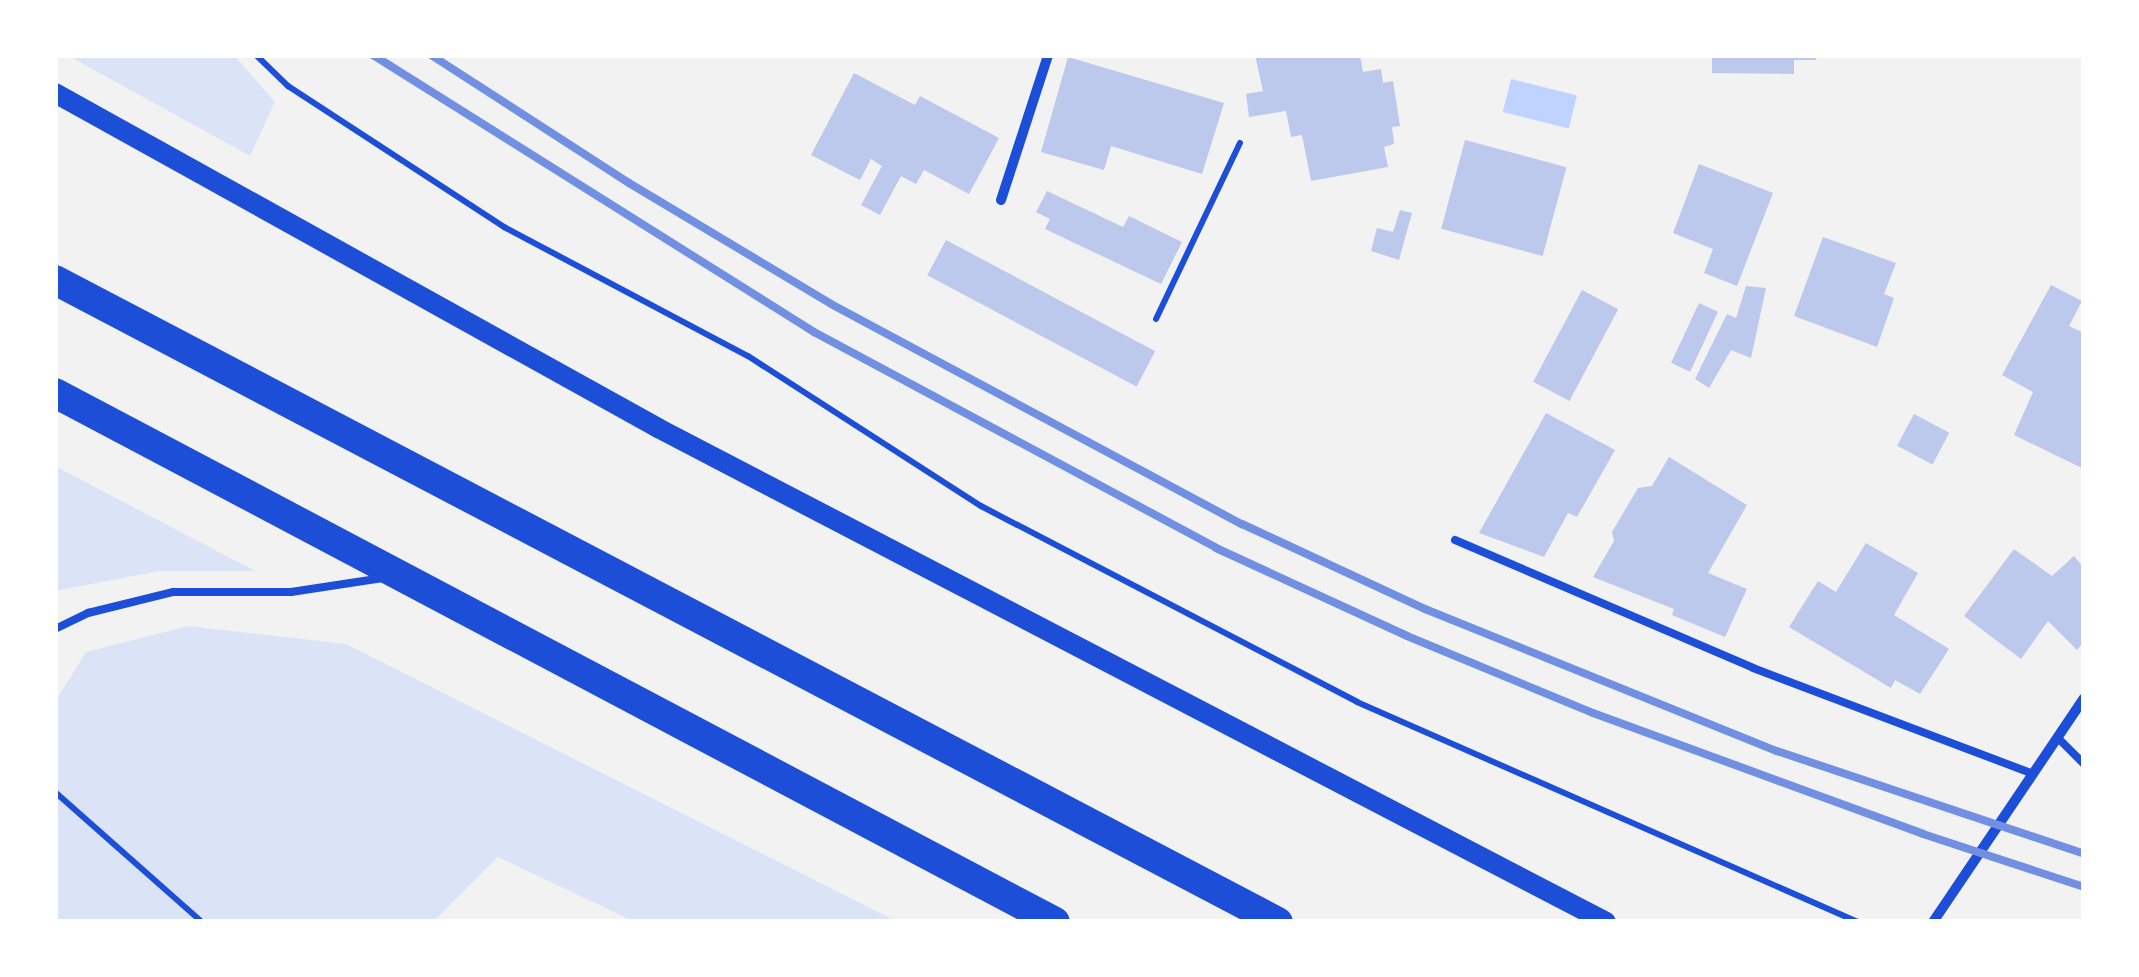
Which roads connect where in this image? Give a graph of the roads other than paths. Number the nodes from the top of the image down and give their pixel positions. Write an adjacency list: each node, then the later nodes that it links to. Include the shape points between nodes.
1 (1048, 55): 3 (street)
2 (55, 93): 15 (main road, via 710,456)
3 (1000, 200)
4 (55, 280): 14 (highway)
5 (55, 393): 7 (highway)
6 (1455, 540): 12 (lane, via 1753,668)
7 (399, 576): 8 (lane, via 291,592 174,592 88,613); 13 (highway)
8 (55, 629)
9 (2084, 698): 10 (street)
10 (2057, 737): 11 (lane); 12 (street)
11 (2084, 764)
12 (2031, 773): 16 (street)
13 (1055, 922)
14 (1278, 922)
15 (1606, 922)
16 (1933, 922)

